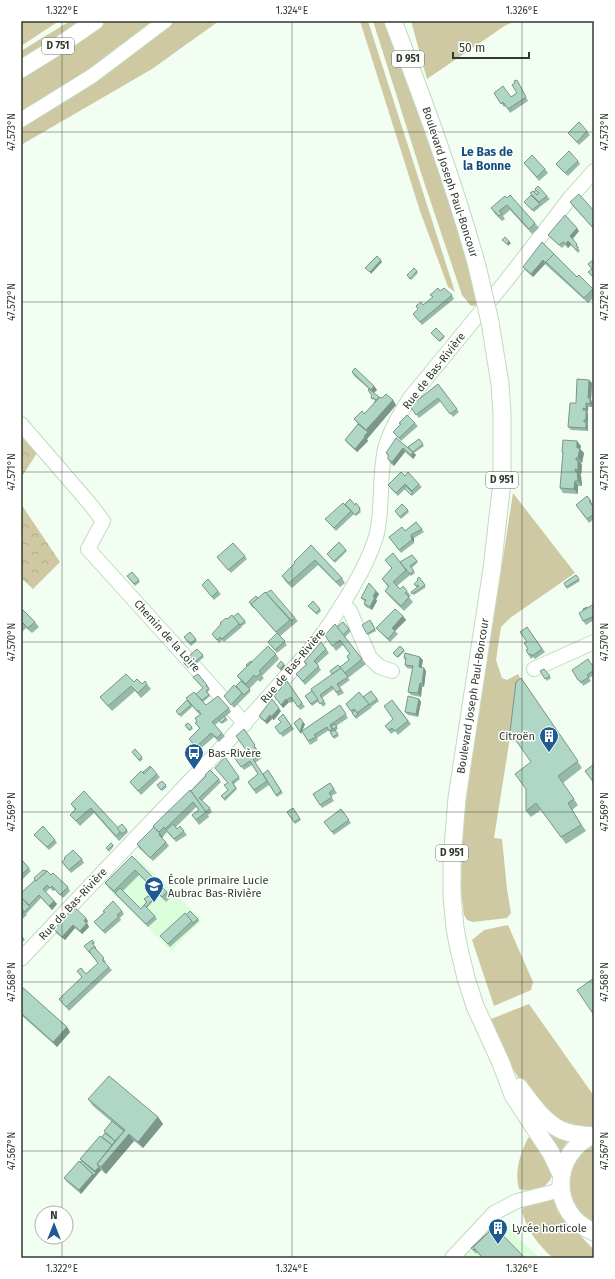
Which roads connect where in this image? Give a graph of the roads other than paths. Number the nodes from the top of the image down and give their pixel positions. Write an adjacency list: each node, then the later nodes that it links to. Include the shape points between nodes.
1 (95, 21): 5 (main road, D 751)
2 (165, 21): 7 (street, via 92,76)
3 (393, 21): 6 (main road, Boulevard Joseph Paul-Boncour / D 951)
4 (402, 21): 6 (main road, Boulevard Joseph Paul-Boncour / D 951)
5 (21, 69)
6 (422, 98): 16 (main road, Boulevard Joseph Paul-Boncour / D 951, bridge, via 477,266 490,322 500,384 502,482 492,569 457,798 452,895 455,928 466,978 475,1006)
7 (21, 120)
8 (594, 171): 10 (street, Rue de Bas-Rivière, via 410,398 398,418 385,450 376,534 369,556)
9 (21, 424): 14 (street, Chemin de la Loire, via 103,521 88,549)
10 (343, 603): 13 (street, via 350,611 370,658 380,667); 14 (street, Rue de Bas-Rivière, via 313,646)
11 (594, 642): 12 (street)
12 (534, 669)
13 (392, 671)
14 (245, 724): 15 (street, Rue de Bas-Rivière)
15 (21, 959)
16 (501, 1063): 17 (main road, Boulevard Joseph Paul-Boncour / D 951, via 537,1111 549,1122 562,1130); 18 (main road, Boulevard Joseph Paul-Boncour / D 951, via 513,1095 547,1147)
17 (593, 1136): 18 (main road, via 581,1142 565,1162)
18 (561, 1182): 19 (main road, Boulevard Joseph Paul-Boncour, via 565,1206 575,1219); 20 (street, via 494,1213)
19 (592, 1233)
20 (452, 1258)

